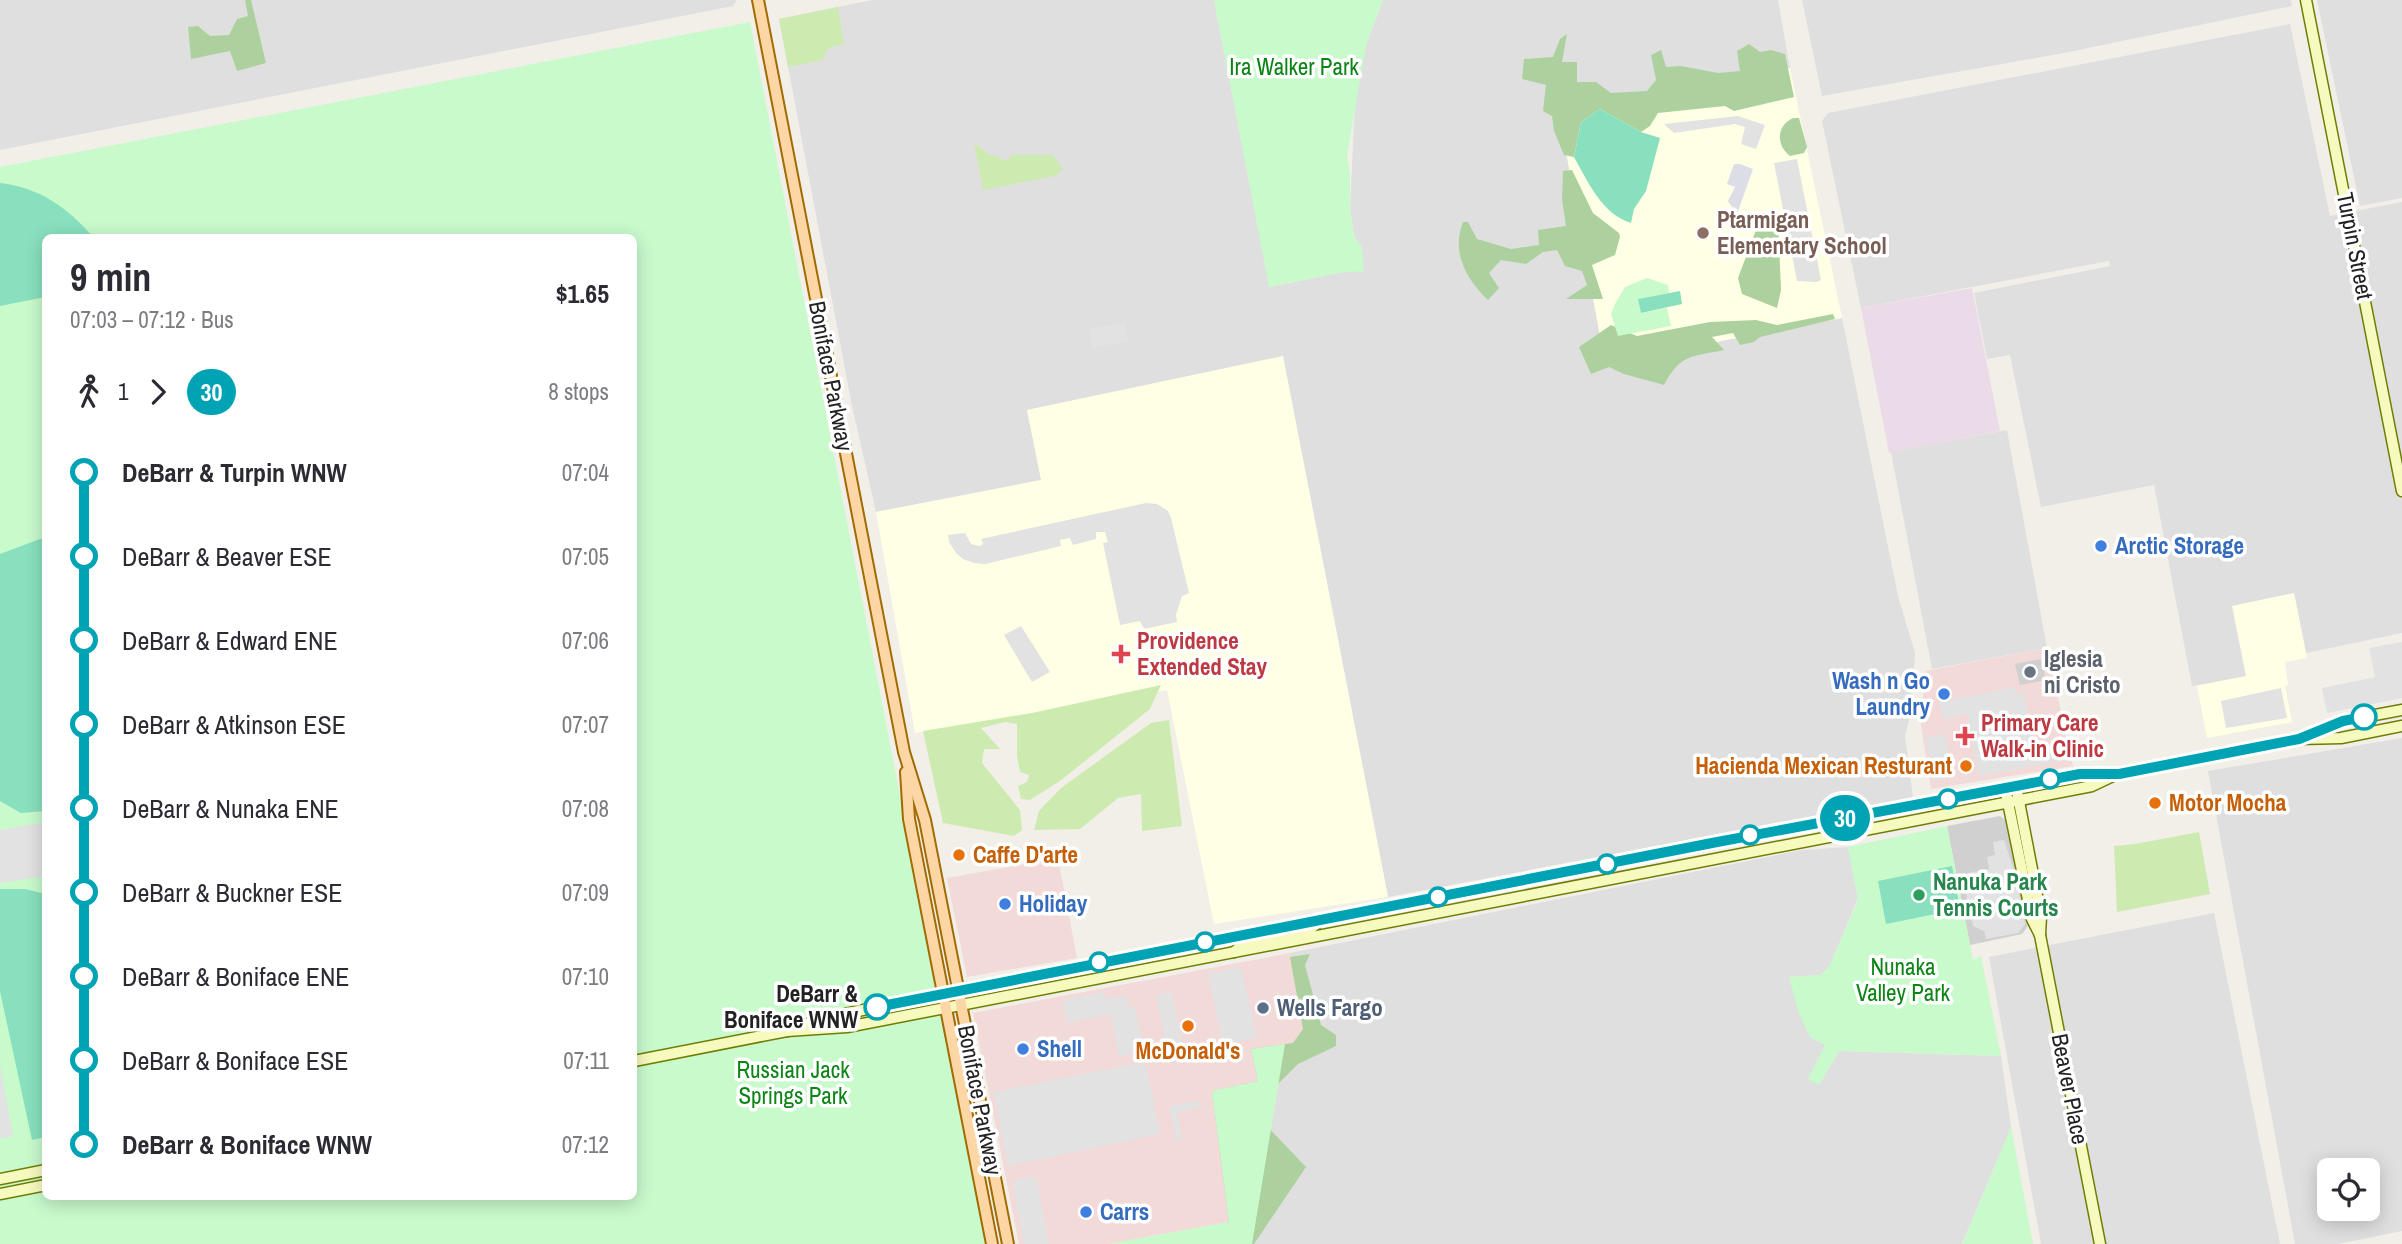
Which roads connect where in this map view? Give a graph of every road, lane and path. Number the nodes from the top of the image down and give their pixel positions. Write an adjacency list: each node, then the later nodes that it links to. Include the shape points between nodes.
1 (758, 0): 7 (main road, Boniface Parkway)
2 (2306, 0): 3 (main road, Turpin Street)
3 (2402, 492)
4 (2402, 710): 6 (main road, via 2343,721)
5 (2402, 726): 6 (main road, via 2342,738)
6 (2299, 739): 8 (main road)
7 (904, 752): 16 (main road, Boniface Parkway, via 925,821); 17 (main road, Boniface Parkway, via 909,819)
8 (2119, 774): 9 (main road, via 2080,774); 11 (main road, via 2092,786)
9 (2016, 786): 10 (main road); 11 (main road, Beaver Place)
10 (2005, 788): 12 (main road, Beaver Place); 13 (main road)
11 (2020, 800): 12 (main road); 14 (main road, Beaver Place, via 2041,916)
12 (2008, 803): 14 (main road, Beaver Place, via 2032,919); 15 (main road)
13 (1323, 919): 15 (main road, via 1306,932 1247,942); 16 (main road)
14 (2040, 935): 28 (main road, Beaver Place)
15 (1233, 952): 18 (main road)
16 (958, 990): 17 (main road); 18 (main road, Boniface Parkway)
17 (942, 993): 19 (main road, Boniface Parkway); 20 (main road, via 821,1019)
18 (961, 1005): 19 (main road); 27 (main road, Boniface Parkway)
19 (945, 1008): 20 (main road, via 847,1027); 26 (main road, Boniface Parkway)
20 (787, 1031): 21 (main road)
21 (637, 1060)
22 (42, 1171): 23 (main road)
23 (0, 1179)
24 (42, 1186): 25 (main road)
25 (0, 1194)
26 (992, 1244)
27 (1008, 1244)
28 (2100, 1244)

